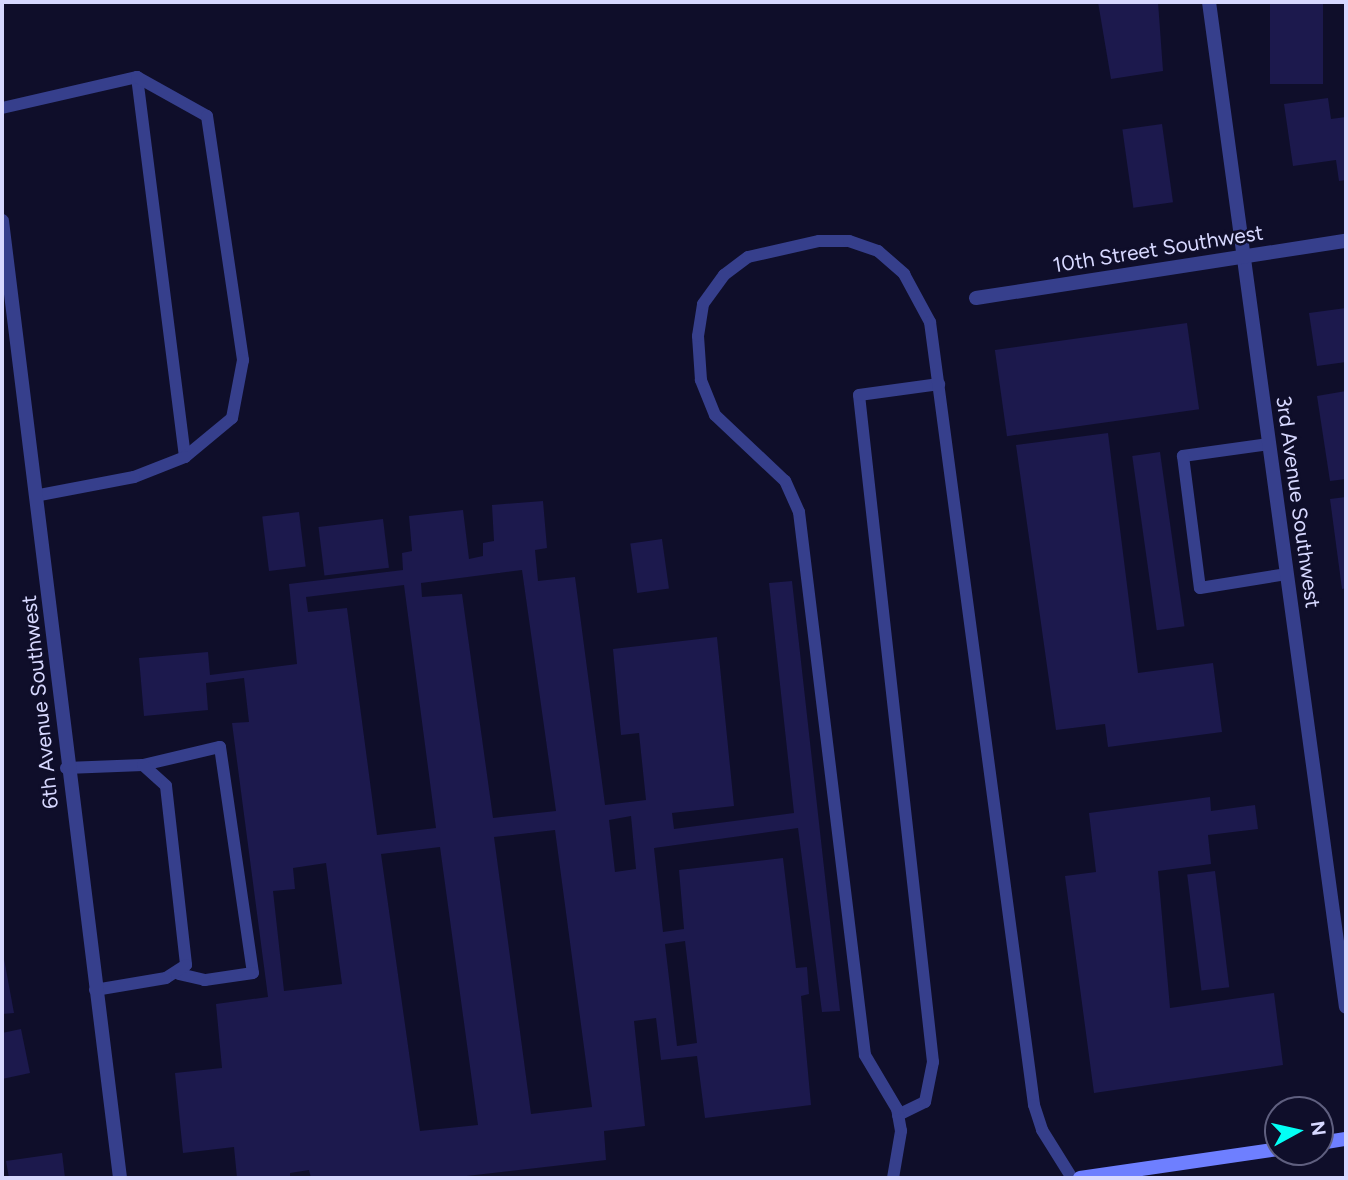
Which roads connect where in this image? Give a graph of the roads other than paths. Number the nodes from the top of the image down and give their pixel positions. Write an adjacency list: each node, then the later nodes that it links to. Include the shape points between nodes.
1 (1209, 2): 6 (street, 3rd Avenue Southwest)
2 (136, 77): 3 (lane); 10 (lane); 10 (lane, via 208,116 243,360 232,418)
3 (2, 108)
4 (2, 221): 11 (street, 6th Avenue Southwest)
5 (1346, 241): 6 (street, 10th Street Southwest)
6 (1243, 257): 7 (street, 10th Street Southwest); 9 (street, 3rd Avenue Southwest)
7 (976, 298)
8 (939, 384): 18 (lane, via 859,395 933,1062 925,1102); 18 (lane, via 930,322 920,296 878,251 849,241 771,249 748,257 724,275 703,304 698,337 701,380 715,415 785,481 799,512 863,1045 875,1079); 22 (lane, via 1034,1105 1042,1130)
9 (1269, 444): 12 (street, 3rd Avenue Southwest); 12 (lane, via 1183,456 1200,588)
10 (185, 457): 11 (lane, via 134,477)
11 (40, 495): 14 (street, 6th Avenue Southwest)
12 (1286, 574): 17 (street, 3rd Avenue Southwest)
13 (143, 765): 14 (lane); 15 (lane, via 166,786 186,948); 15 (lane, via 220,747 253,972 205,980)
14 (66, 768): 16 (street, 6th Avenue Southwest)
15 (179, 974): 16 (lane)
16 (95, 990): 20 (street, 6th Avenue Southwest)
17 (1346, 1007)
18 (898, 1115): 21 (lane)
19 (1264, 1151): 23 (main road)
20 (120, 1178)
21 (893, 1178)
22 (1072, 1178)
23 (1080, 1178)

